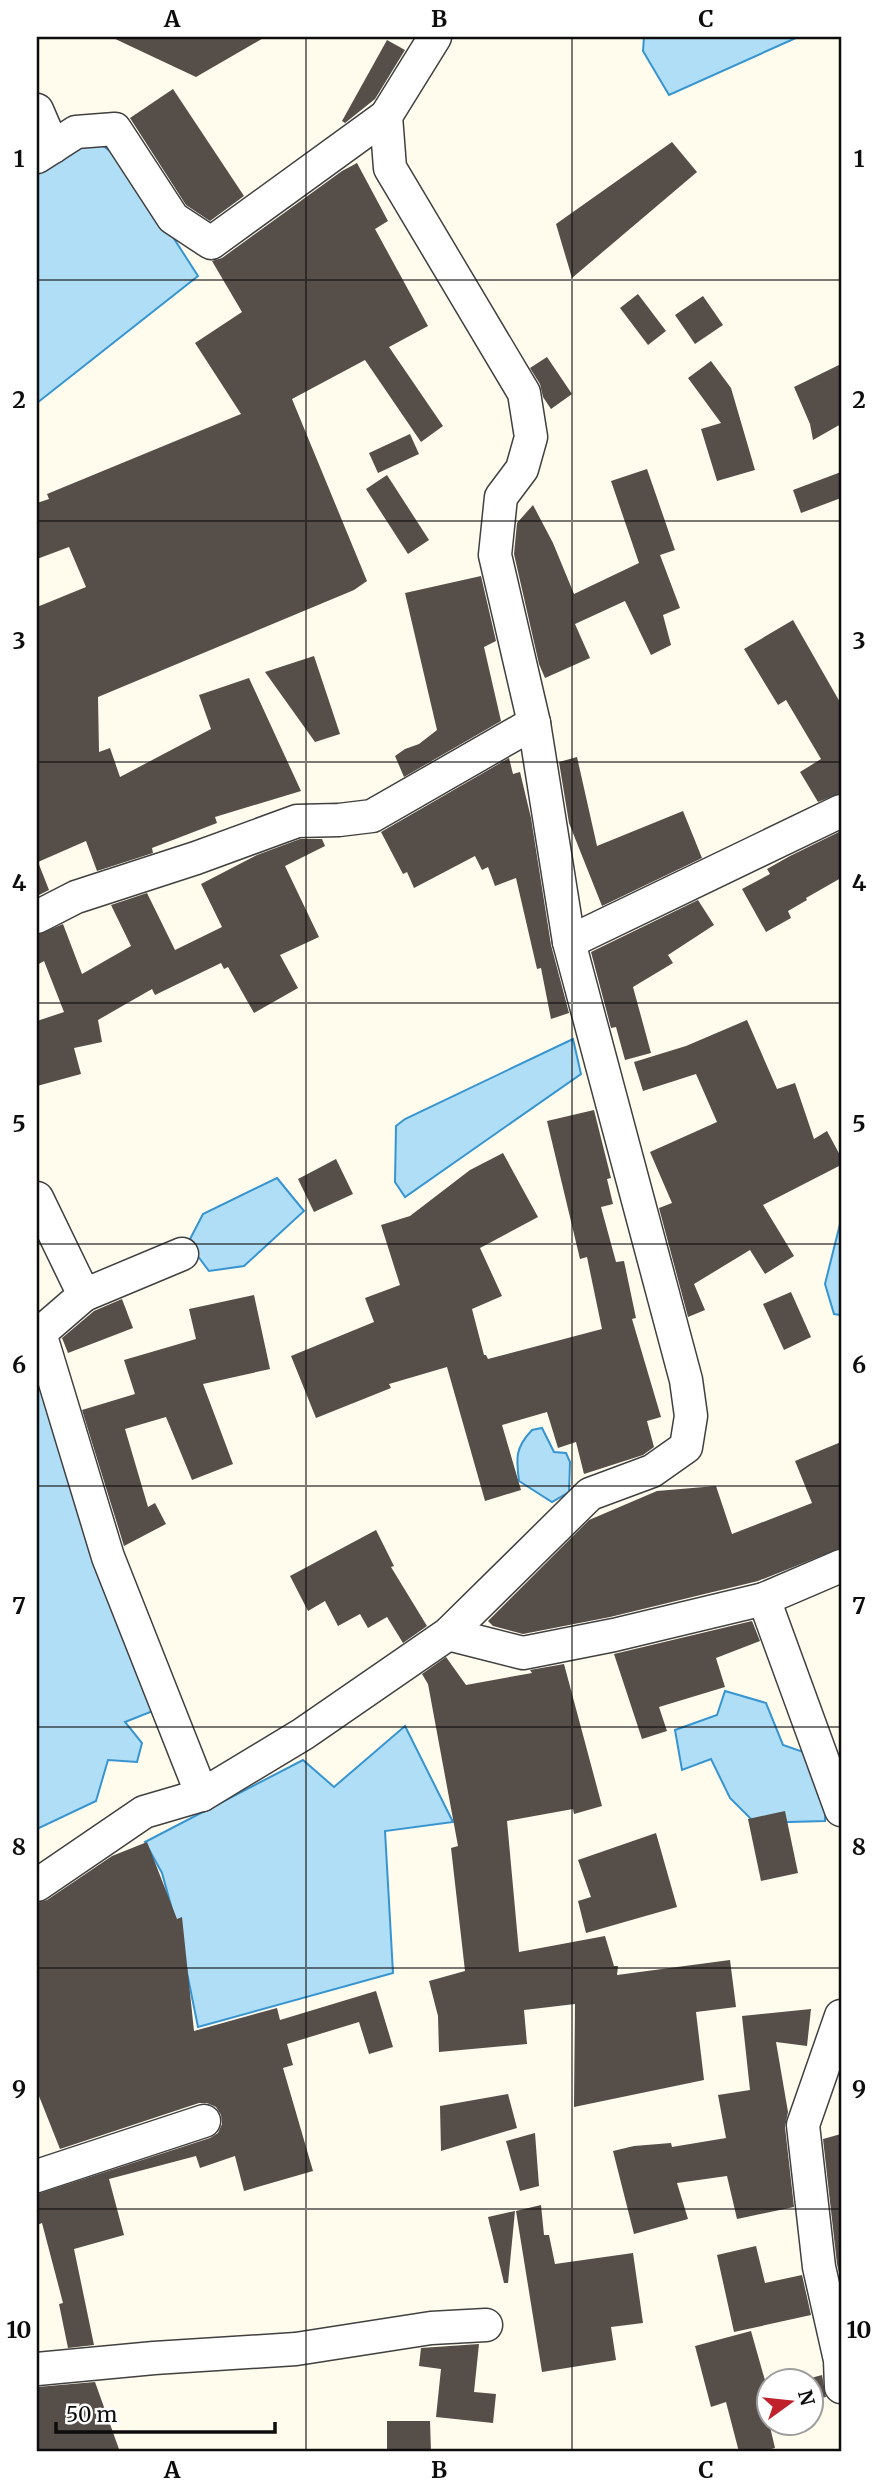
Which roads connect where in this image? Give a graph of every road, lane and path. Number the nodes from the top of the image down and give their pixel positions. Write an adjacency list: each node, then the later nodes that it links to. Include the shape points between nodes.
1 (435, 37): 3 (street)
2 (37, 110): 4 (street)
3 (386, 116): 4 (street, via 211,243 173,218 115,129 76,132); 5 (street, via 390,169 524,393 531,437 522,469 501,497 495,555)
4 (45, 152)
5 (534, 723): 7 (street, via 372,816 297,821 76,897); 8 (street)
6 (841, 811): 8 (street)
7 (37, 917)
8 (569, 942): 15 (street, via 686,1380 691,1416 686,1447 652,1471 590,1494)
9 (37, 1198): 11 (street)
10 (182, 1254): 11 (street)
11 (84, 1295): 12 (street)
12 (38, 1334): 16 (street, via 108,1557)
13 (841, 1566): 14 (street)
14 (764, 1599): 15 (street, via 523,1653); 17 (street)
15 (448, 1634): 16 (street, via 303,1734)
16 (202, 1795): 18 (street, via 144,1812)
17 (841, 1811)
18 (37, 1885)
19 (841, 2017): 24 (street, via 803,2125 818,2267 840,2360)
20 (204, 2121): 21 (street)
21 (37, 2175)
22 (486, 2325): 23 (street, via 431,2328 296,2348)
23 (37, 2369)
24 (841, 2387)

